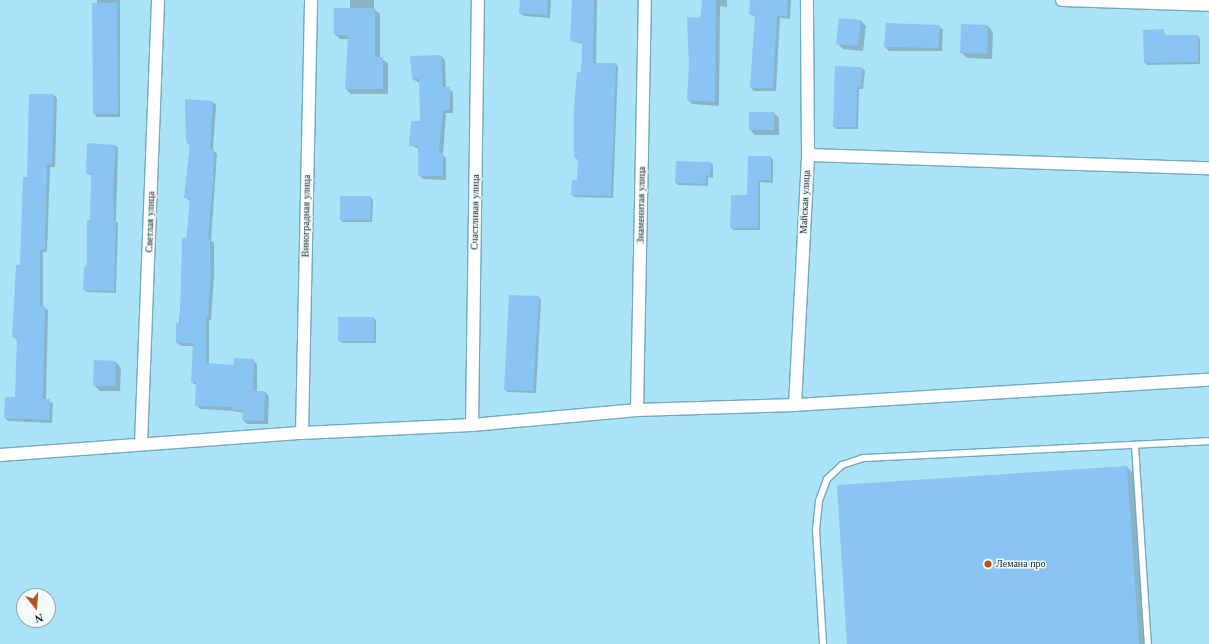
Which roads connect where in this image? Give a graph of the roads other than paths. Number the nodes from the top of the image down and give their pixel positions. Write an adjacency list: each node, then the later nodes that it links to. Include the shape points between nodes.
1 (158, 0): 16 (street, Светлая улица)
2 (311, 0): 14 (street, Виноградная улица)
3 (478, 0): 13 (street, Счастливая улица)
4 (645, 0): 12 (street, Знаменитая улица)
5 (807, 0): 8 (street, Майская улица)
6 (1062, 0): 7 (street)
7 (1209, 5)
8 (808, 155): 9 (street); 11 (street, Майская улица)
9 (1209, 168)
10 (1209, 380): 11 (street)
11 (795, 405): 12 (street)
12 (637, 410): 13 (street)
13 (472, 425): 14 (street)
14 (302, 433): 16 (street)
15 (1209, 441): 17 (lane)
16 (141, 444): 18 (street)
17 (1136, 445): 19 (lane, via 863,458 842,465 827,479 819,501 816,530); 20 (lane)
18 (0, 455)
19 (823, 644)
20 (1148, 644)

